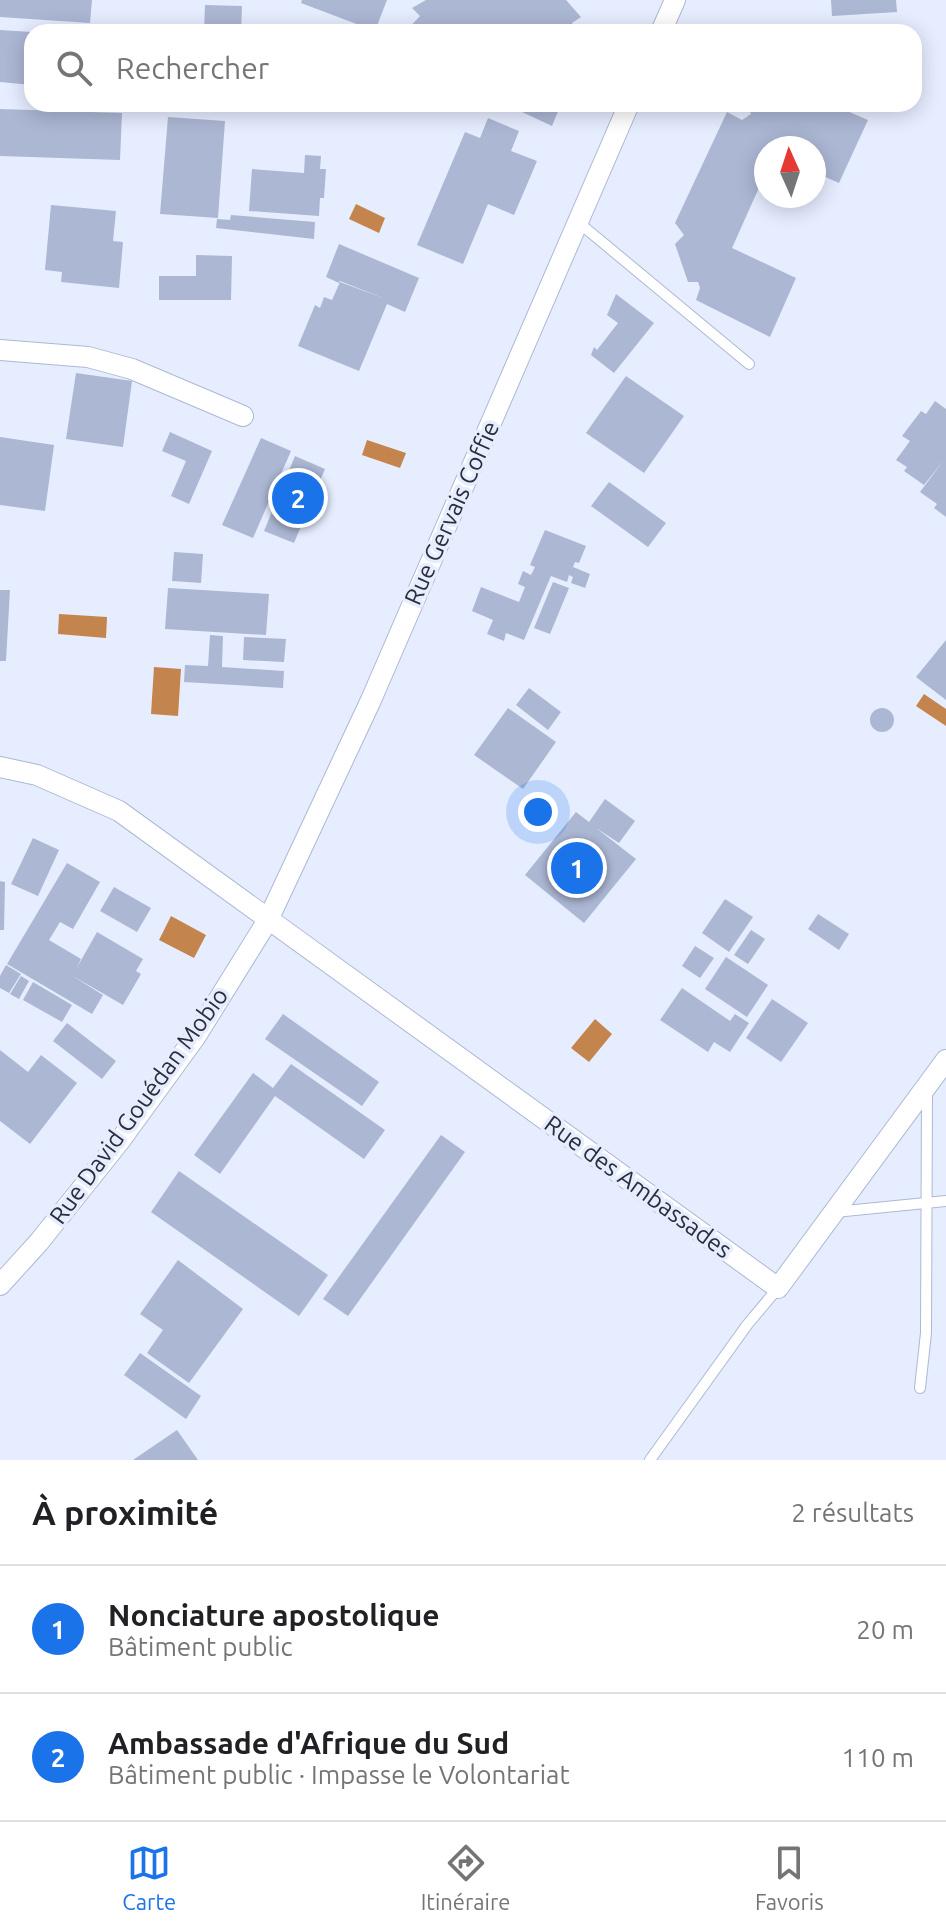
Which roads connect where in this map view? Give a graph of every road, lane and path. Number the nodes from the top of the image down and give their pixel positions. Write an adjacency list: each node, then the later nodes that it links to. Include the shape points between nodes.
1 (675, 0): 2 (street)
2 (664, 24)
3 (626, 112): 4 (street, Rue Gervais Coffie)
4 (578, 222): 6 (lane); 9 (street, Rue Gervais Coffie, via 371,700)
5 (0, 350): 7 (street, via 88,357 132,369)
6 (749, 364)
7 (243, 416)
8 (0, 767): 9 (street, Rue des Ambassades, via 37,775 119,811)
9 (268, 920): 15 (street, Rue David Gouédan Mobio, via 196,1036 119,1142); 16 (street, Rue des Ambassades)
10 (946, 1060): 11 (street)
11 (927, 1086): 13 (lane); 14 (street)
12 (946, 1201): 13 (lane)
13 (928, 1202): 14 (lane); 17 (lane)
14 (833, 1212): 16 (street)
15 (0, 1285)
16 (778, 1288): 18 (lane)
17 (920, 1388)
18 (650, 1460)

